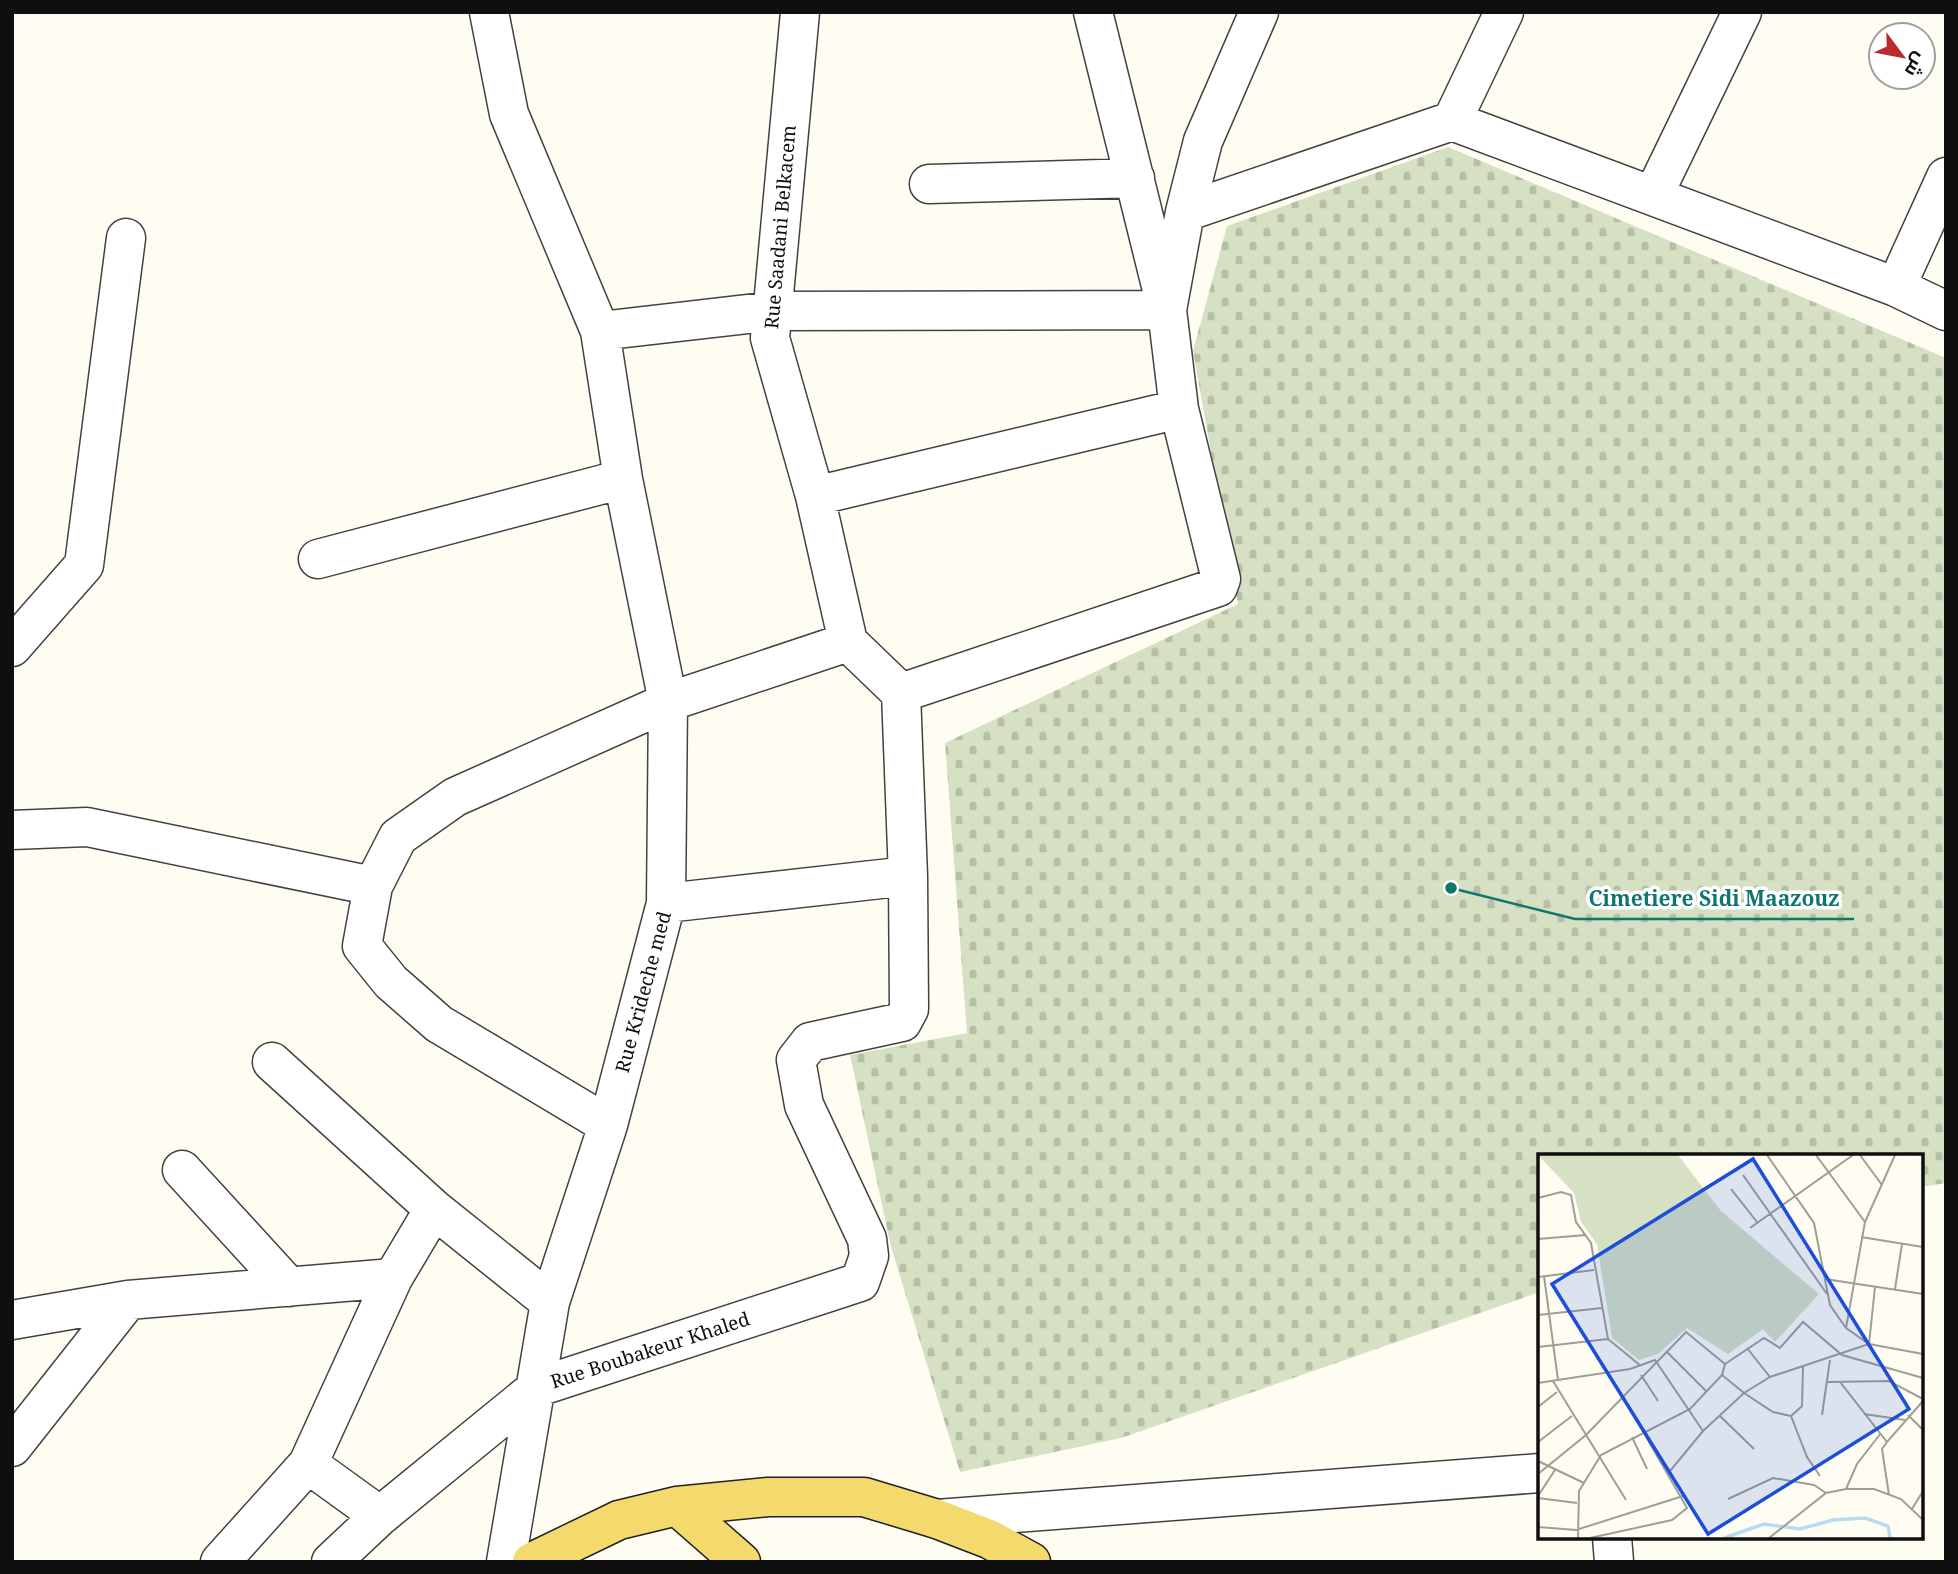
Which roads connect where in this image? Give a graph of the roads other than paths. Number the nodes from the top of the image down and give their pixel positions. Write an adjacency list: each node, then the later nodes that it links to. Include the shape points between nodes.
1 (489, 12): 18 (street, Rue Krideche med, via 509,114)
2 (800, 12): 16 (street, Rue Saadani Belkacem)
3 (1093, 12): 9 (street)
4 (1259, 12): 12 (street, via 1203,141)
5 (1504, 12): 7 (street)
6 (1742, 12): 11 (street)
7 (1452, 121): 11 (street); 12 (street)
8 (1946, 177): 14 (street)
9 (1135, 178): 10 (street); 15 (street)
10 (929, 184)
11 (1653, 196): 14 (street)
12 (1185, 212): 15 (street)
13 (126, 238): 24 (street, via 84,565)
14 (1896, 287): 17 (street)
15 (1167, 310): 16 (street); 19 (street)
16 (773, 311): 18 (street); 21 (street, Rue Saadani Belkacem, via 770,338)
17 (1946, 311)
18 (600, 331): 20 (street, Rue Krideche med)
19 (1179, 409): 21 (street); 25 (street, via 1221,579 1218,587)
20 (623, 479): 22 (street); 26 (street, Rue Krideche med)
21 (815, 496): 23 (street, Rue Saadani Belkacem)
22 (318, 559)
23 (848, 642): 25 (street); 26 (street)
24 (12, 647)
25 (901, 693): 28 (street)
26 (668, 702): 29 (street, via 455,797 398,837); 30 (street, Rue Krideche med)
27 (12, 830): 29 (street, via 87,827)
28 (908, 876): 30 (street); 40 (street, Rue Boubakeur Khaled, via 909,1009 902,1022 810,1042 796,1060 804,1105 867,1239 869,1256 860,1282)
29 (373, 886): 32 (street, via 362,946 391,982 439,1024)
30 (666, 903): 32 (street, Rue Krideche med)
31 (272, 1062): 34 (street)
32 (608, 1125): 38 (street, Rue Krideche med)
33 (182, 1170): 36 (street)
34 (434, 1209): 35 (street); 38 (street)
35 (393, 1278): 36 (street); 42 (street)
36 (289, 1287): 37 (street)
37 (128, 1300): 39 (street); 41 (street)
38 (550, 1302): 40 (street, Rue Krideche med)
39 (12, 1320)
40 (538, 1387): 45 (street, Rue Boubakeur Khaled); 51 (street, Rue Krideche med)
41 (12, 1447)
42 (308, 1464): 45 (street); 49 (street)
43 (1538, 1473): 46 (street)
44 (677, 1506): 46 (main road, via 768,1497 864,1497); 52 (main road, via 619,1520); 53 (main road)
45 (380, 1516): 50 (street, Rue Boubakeur Khaled)
46 (937, 1519): 48 (main road)
47 (1612, 1539): 54 (street)
48 (1028, 1561)
49 (220, 1562)
50 (331, 1562)
51 (506, 1562)
52 (532, 1562)
53 (741, 1562)
54 (1614, 1562)

